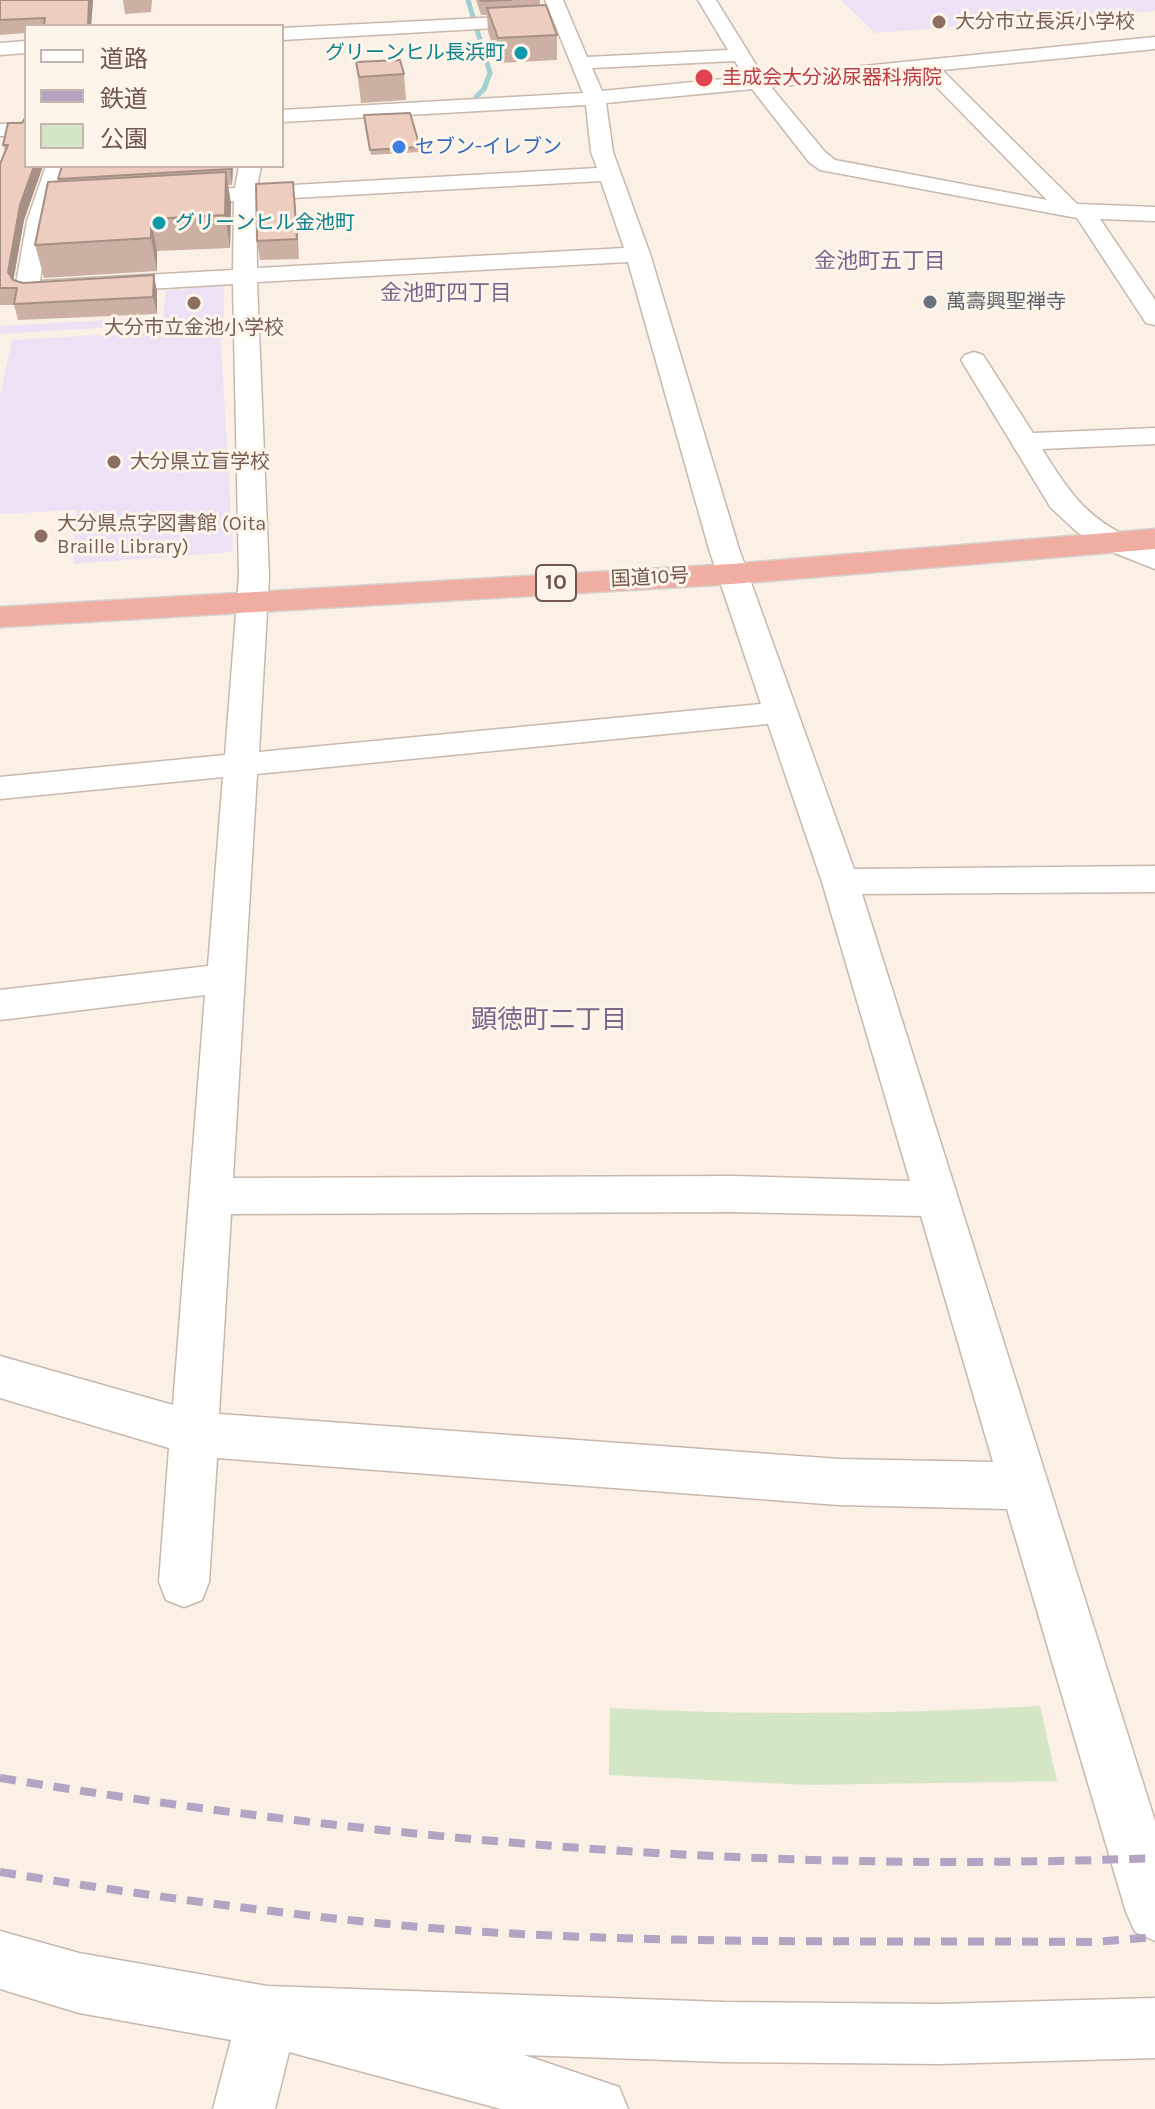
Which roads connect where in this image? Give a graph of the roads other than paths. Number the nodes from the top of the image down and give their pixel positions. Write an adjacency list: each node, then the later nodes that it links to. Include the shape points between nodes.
1 (554, 0): 3 (street)
2 (707, 0): 8 (street)
3 (562, 20): 4 (street, via 408,21); 10 (street)
4 (284, 34)
5 (1145, 44): 9 (street); 11 (street)
6 (24, 47): 7 (street)
7 (0, 49)
8 (740, 55): 10 (street); 12 (street)
9 (1155, 61)
10 (580, 63): 13 (street)
11 (926, 65): 12 (street); 24 (street)
12 (757, 82): 13 (street); 24 (street, via 828,165)
13 (595, 98): 14 (street); 19 (street)
14 (284, 116)
15 (24, 129): 16 (street)
16 (0, 130)
17 (56, 168): 23 (street)
18 (250, 168): 20 (street)
19 (609, 174): 20 (street); 26 (street)
20 (245, 195): 21 (street); 27 (street)
21 (152, 199)
22 (75, 203): 23 (street)
23 (44, 205): 27 (street, via 27,289)
24 (1077, 211): 25 (street); 28 (street)
25 (1155, 214)
26 (638, 254): 27 (street); 37 (street)
27 (245, 276): 38 (street)
28 (1146, 293): 29 (street)
29 (1155, 318)
30 (974, 360): 32 (street)
31 (1155, 436): 32 (street)
32 (1024, 442): 34 (street, via 1061,502)
33 (1155, 520): 34 (highway, 国道10号 / 10)
34 (1099, 533): 35 (highway, 国道10号 / 10); 36 (street, 10); 37 (highway, 国道10号 / 10)
35 (1155, 539)
36 (1155, 560)
37 (728, 561): 38 (highway, 国道10号 / 10); 41 (street)
38 (253, 588): 39 (highway, 国道10号 / 10); 40 (highway, 国道10号 / 10); 42 (street)
39 (0, 593)
40 (0, 617)
41 (782, 712): 42 (street); 45 (street)
42 (241, 766): 43 (street); 46 (street)
43 (0, 788)
44 (1155, 879): 45 (street)
45 (840, 882): 49 (street)
46 (227, 978): 47 (street); 48 (street)
47 (0, 1005)
48 (212, 1196): 49 (street, via 733,1194); 51 (street)
49 (937, 1199): 52 (street)
50 (0, 1377): 51 (street)
51 (196, 1434): 52 (street, via 839,1482); 53 (street)
52 (1025, 1486): 54 (street)
53 (184, 1582)
54 (1155, 1912)
55 (0, 1960): 56 (street, via 79,1983)
56 (267, 2016): 57 (street, via 724,2032 940,2034); 58 (street); 59 (street, via 468,2068)
57 (1155, 2028)
58 (244, 2109)
59 (597, 2109)

